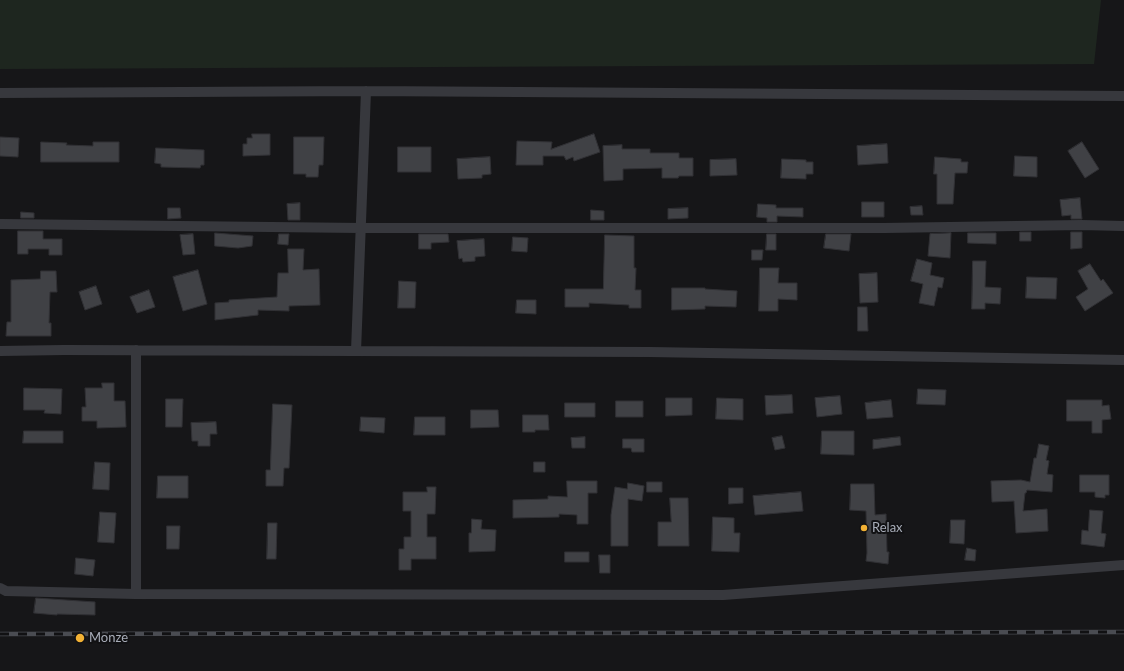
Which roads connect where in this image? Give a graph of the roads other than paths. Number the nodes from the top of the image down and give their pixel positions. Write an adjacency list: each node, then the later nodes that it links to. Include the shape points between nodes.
1 (366, 91): 2 (street); 3 (street); 6 (street)
2 (0, 93)
3 (1124, 96)
4 (0, 224): 6 (street)
5 (1124, 226): 6 (street)
6 (361, 228): 9 (street)
7 (136, 350): 8 (street); 9 (street); 13 (street)
8 (0, 351)
9 (356, 351): 10 (street, via 650,352)
10 (1124, 360)
11 (1124, 565): 13 (street, via 723,595)
12 (0, 588): 13 (street, via 6,591)
13 (136, 594)

